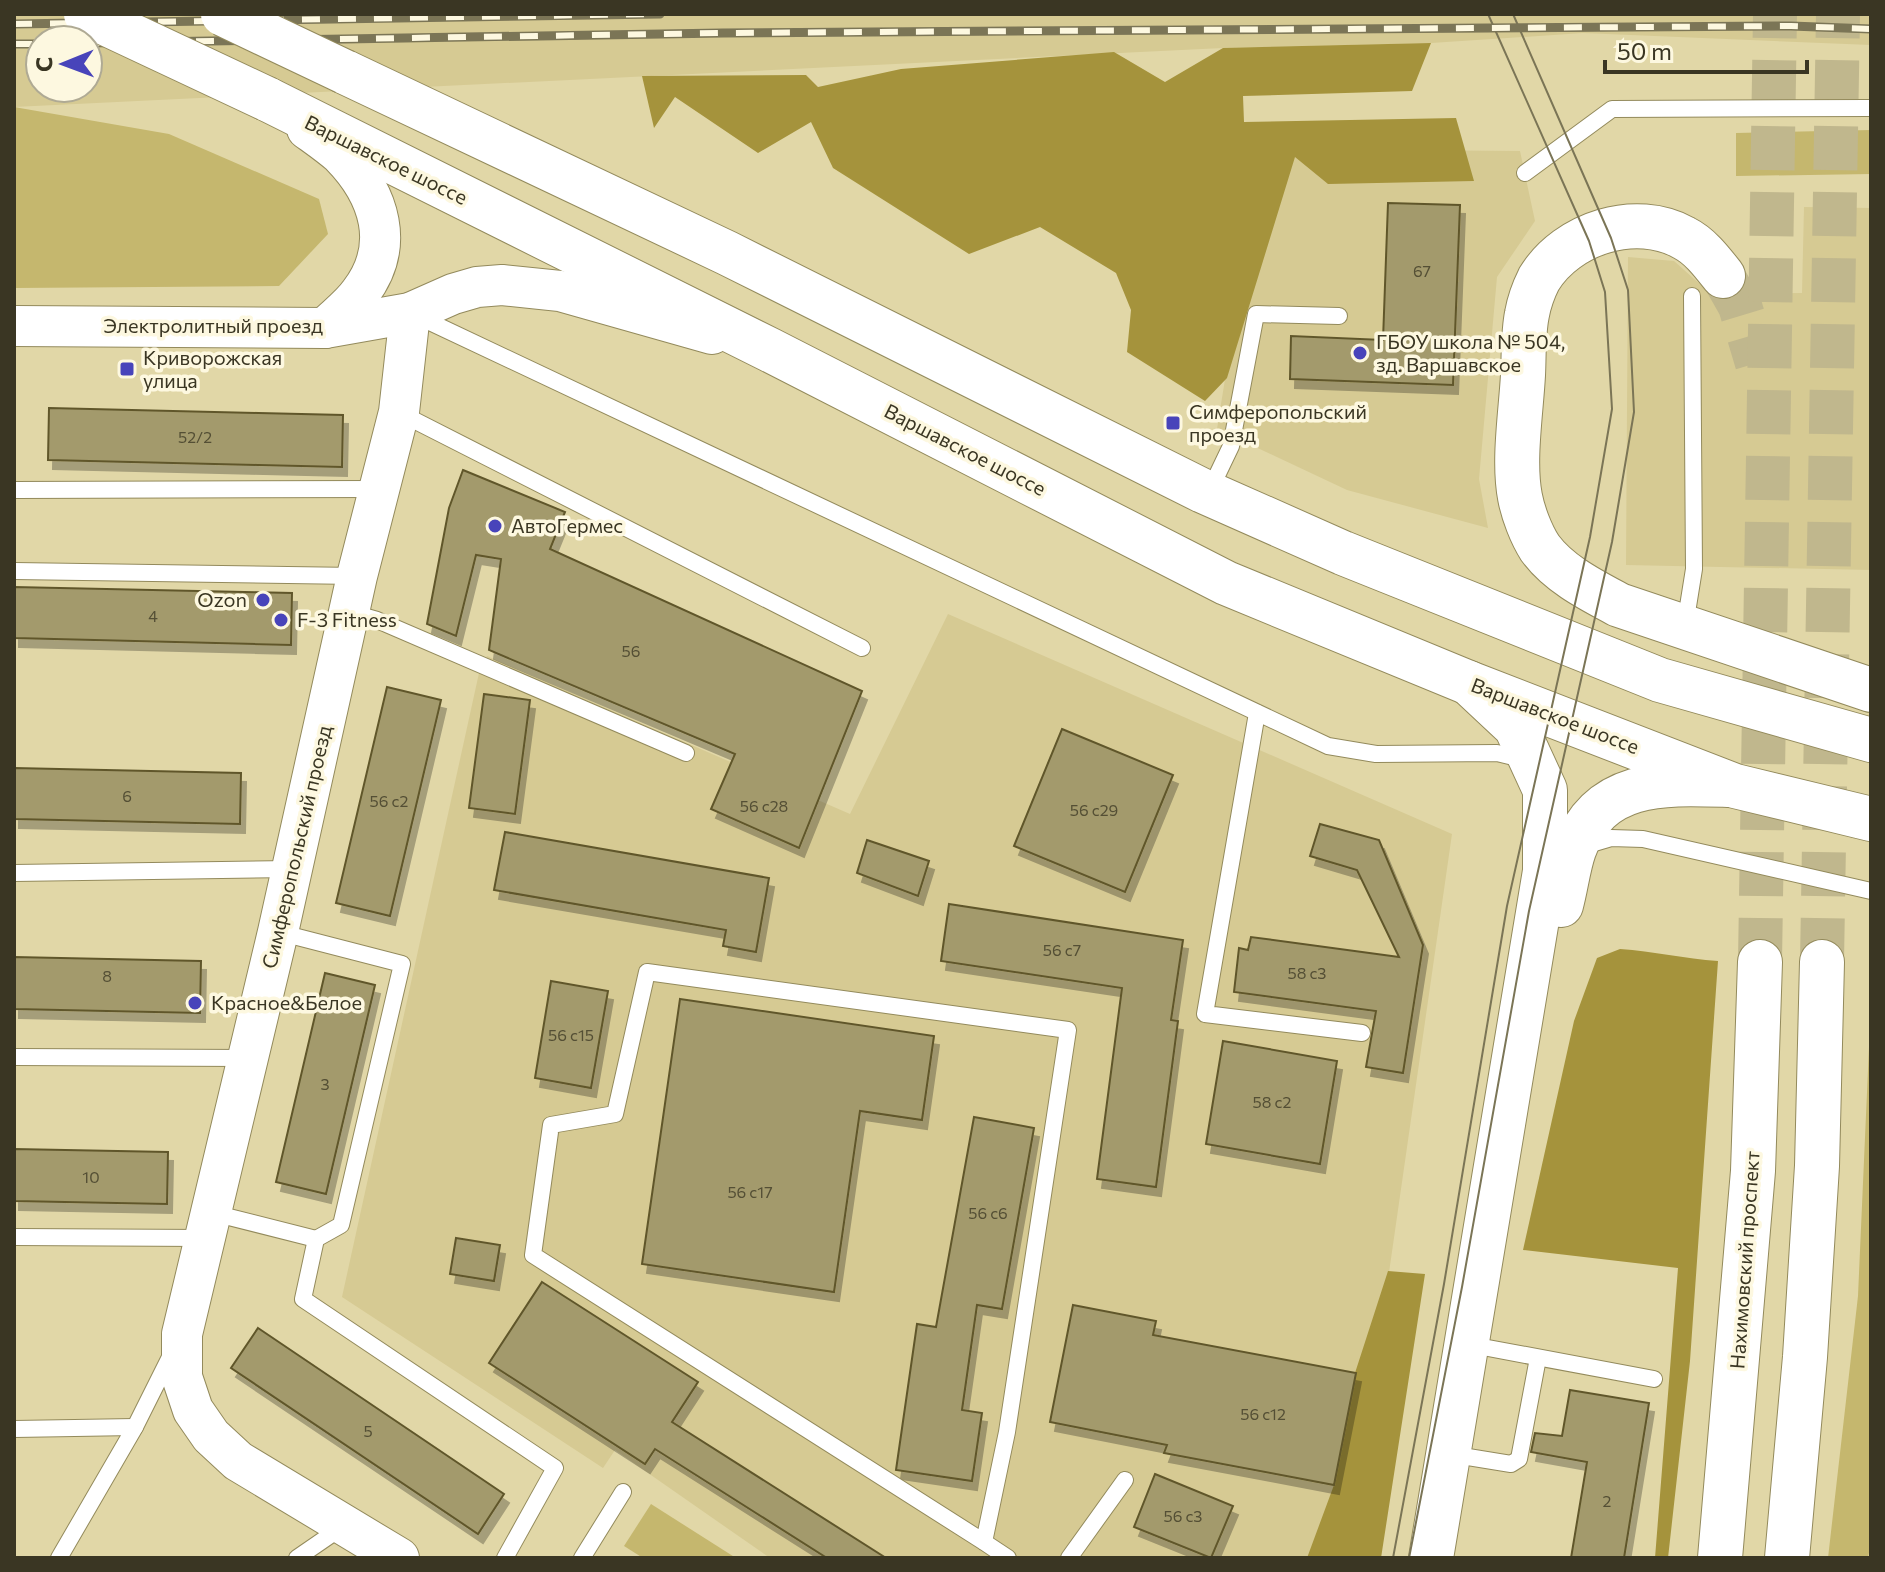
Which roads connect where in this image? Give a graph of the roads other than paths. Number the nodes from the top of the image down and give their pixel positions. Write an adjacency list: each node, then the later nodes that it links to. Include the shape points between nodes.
1 (86, 14): 3 (main road, Варшавское шоссе, bridge)
2 (223, 14): 15 (main road, bridge, via 727,253)
3 (273, 103): 10 (street, via 340,155 367,187 380,220 381,251 370,276 360,294); 11 (main road, Варшавское шоссе)
4 (1871, 108): 5 (lane, via 1612,109)
5 (1525, 173)
6 (1708, 286): 18 (lane, via 1694,569); 18 (main road, via 1705,254 1684,238 1653,227 1612,229 1579,240 1555,260 1538,281 1527,315 1519,496 1541,548 1584,586 1619,605)
7 (410, 313): 10 (street, Электролитный проезд); 11 (street, Электролитный проезд, via 453,294 502,285 560,291); 12 (street, Симферопольский проезд); 22 (lane)
8 (1339, 316): 15 (lane, via 1256,314 1231,446)
9 (14, 326): 10 (street, Электролитный проезд)
10 (325, 328)
11 (770, 350): 20 (main road, Варшавское шоссе, via 1226,583)
12 (399, 412): 13 (street, Симферопольский проезд); 19 (lane)
13 (380, 489): 14 (lane); 17 (street, Симферопольский проезд)
14 (14, 490)
15 (1209, 493): 23 (main road, via 1343,553 1660,680)
16 (14, 571): 17 (lane)
17 (353, 594): 24 (lane, via 377,620); 29 (street, Симферопольский проезд)
18 (1685, 627): 21 (main road)
19 (862, 648)
20 (1469, 683): 25 (main road, via 1516,727); 26 (main road, Варшавское шоссе)
21 (1871, 690)
22 (1257, 713): 25 (lane, via 1328,746 1376,754 1497,753); 35 (lane, via 1205,1014)
23 (1871, 740)
24 (686, 753)
25 (1532, 762): 28 (main road, via 1545,790)
26 (1735, 786): 27 (main road, Варшавское шоссе); 28 (main road, via 1674,783 1612,798)
27 (1871, 819)
28 (1560, 859): 31 (lane, via 1611,838 1643,839); 42 (main road, via 1560,912); 59 (main road)
29 (292, 869): 30 (lane); 32 (street, Симферопольский проезд)
30 (14, 873)
31 (1871, 891)
32 (278, 932): 37 (street, Симферопольский проезд); 40 (lane, via 402,964 341,1225)
33 (1760, 962): 61 (main road, Нахимовский проспект, via 1753,1171)
34 (1822, 962): 62 (main road, via 1817,1166)
35 (1362, 1033)
36 (14, 1057): 37 (lane)
37 (248, 1058): 38 (street, Симферопольский проезд)
38 (208, 1225): 39 (lane); 40 (lane); 41 (street, Симферопольский проезд)
39 (14, 1237)
40 (316, 1239): 55 (lane, via 303,1299 555,1468)
41 (182, 1334): 45 (lane); 50 (street, Симферопольский проезд, via 182,1377 193,1410 211,1436 238,1461)
42 (1488, 1348): 43 (lane); 47 (main road)
43 (1538, 1358): 44 (lane); 47 (lane, via 1519,1459 1511,1464)
44 (1654, 1379)
45 (135, 1427): 46 (lane); 52 (lane)
46 (14, 1429)
47 (1468, 1457): 60 (main road)
48 (1125, 1480): 58 (lane)
49 (623, 1492): 56 (lane)
50 (345, 1525): 53 (lane); 54 (street, Симферопольский проезд)
51 (984, 1542): 51 (lane, via 1007,1432 1068,1030 647,972 615,1114 551,1125 533,1255); 57 (lane)
52 (59, 1558)
53 (297, 1558)
54 (399, 1558)
55 (505, 1558)
56 (582, 1558)
57 (1008, 1558)
58 (1069, 1558)
59 (1431, 1558)
60 (1451, 1558)
61 (1720, 1558)
62 (1787, 1558)

